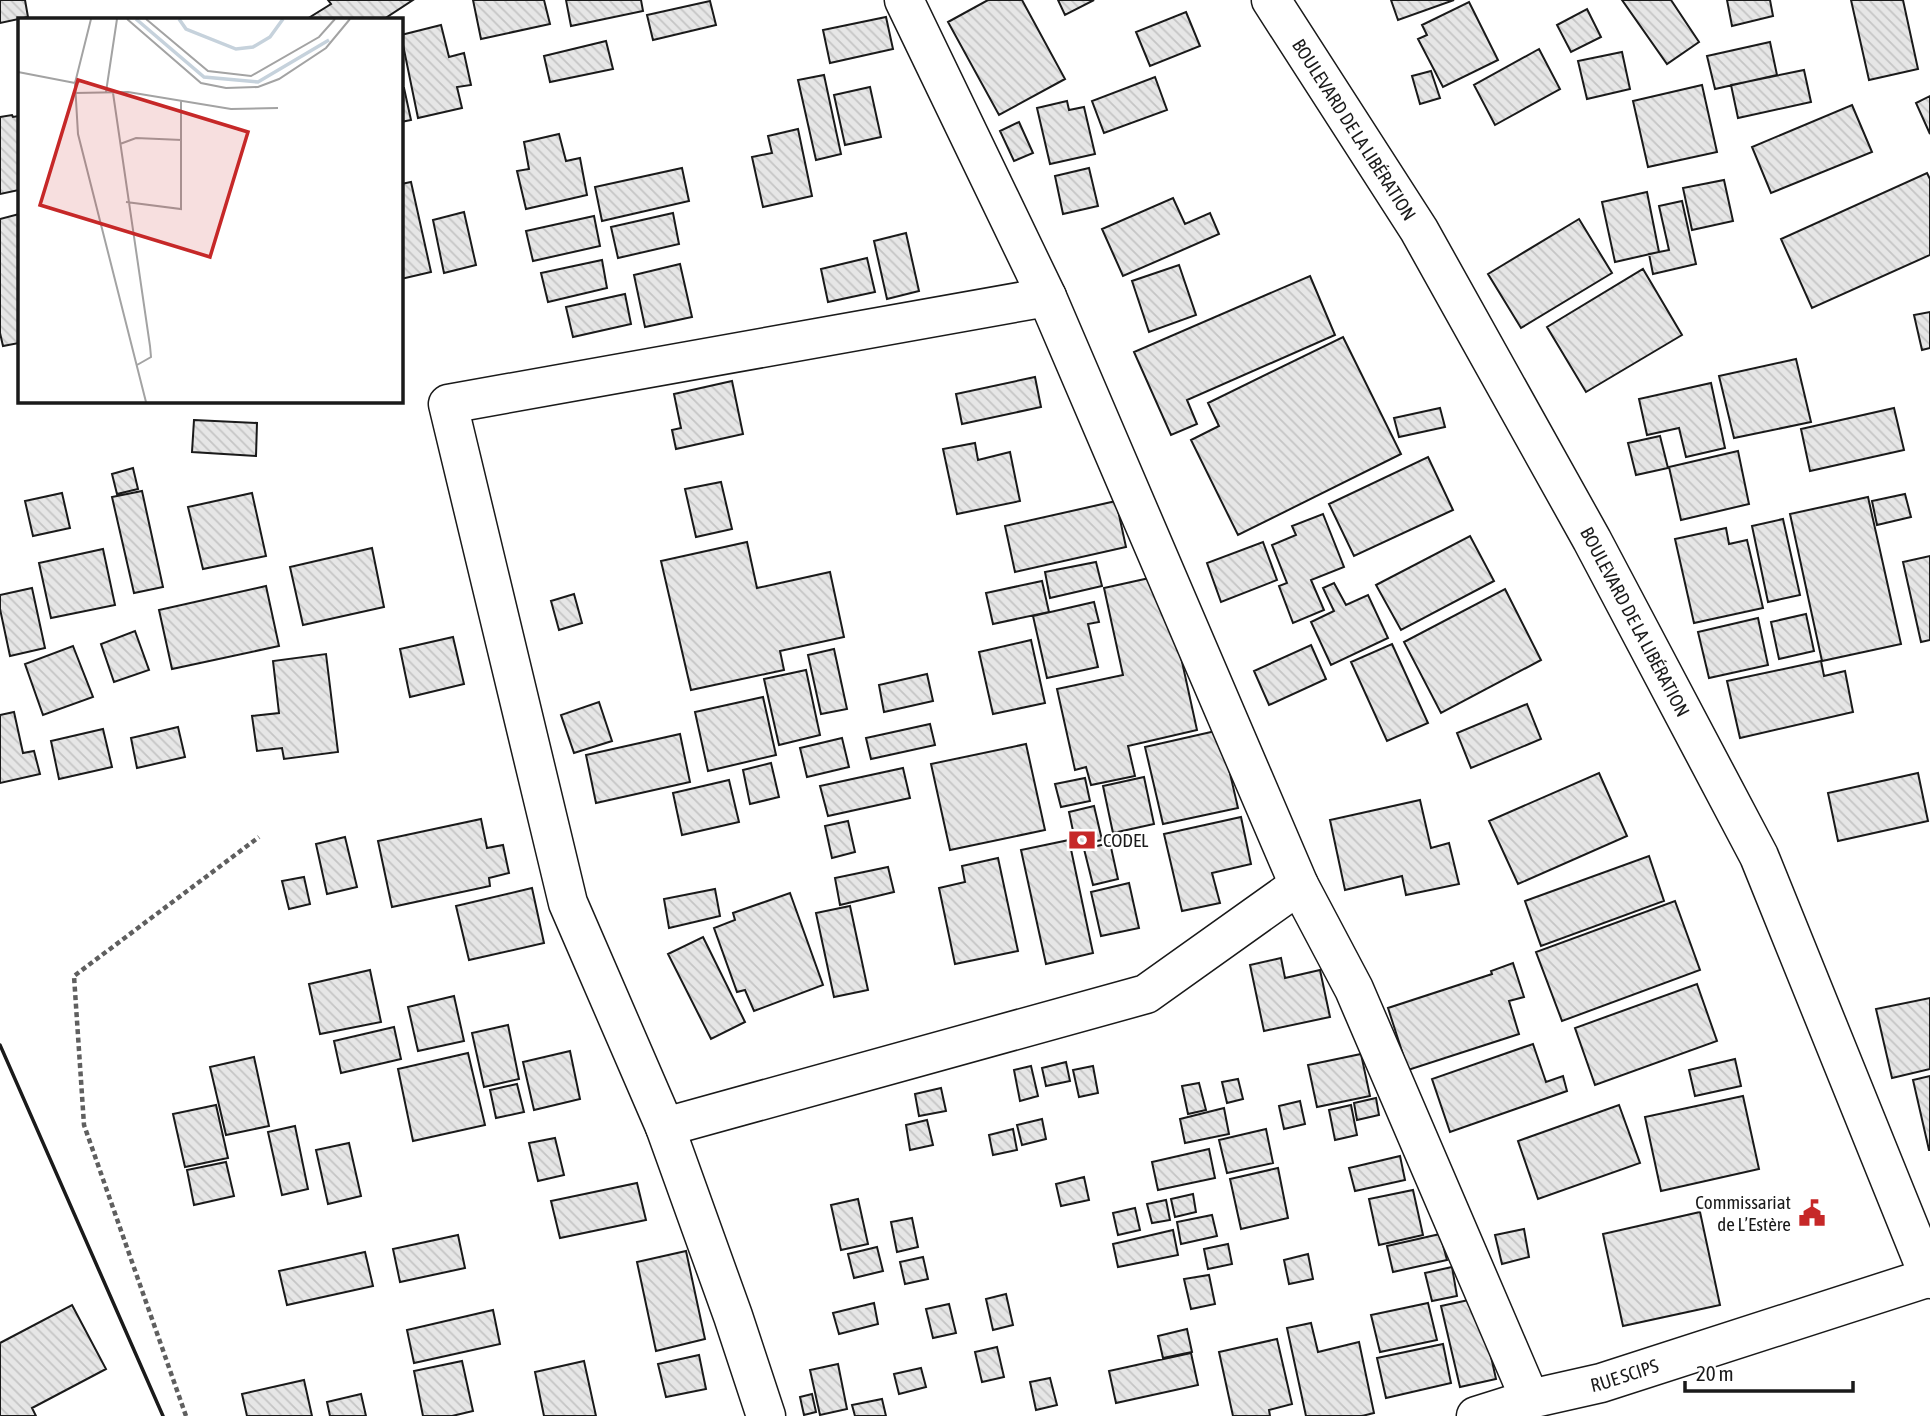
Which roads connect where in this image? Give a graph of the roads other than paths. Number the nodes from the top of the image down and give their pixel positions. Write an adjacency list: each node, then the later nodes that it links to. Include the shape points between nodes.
1 (904, 0): 3 (street)
2 (1271, 0): 6 (street, BOULEVARD DE LA LIBÉRATION, via 1419,230 1592,540 1759,856)
3 (1047, 297): 4 (street); 5 (street, via 448,404 568,903)
4 (1299, 885): 5 (street, via 1146,994); 7 (street, via 1354,989)
5 (665, 1127): 9 (street)
6 (1930, 1278): 8 (street, RUE SCIPS)
7 (1530, 1399): 8 (street, RUE SCIPS); 10 (street, RUE SCIPS)
8 (1605, 1400)
9 (766, 1416)
10 (1476, 1416)

